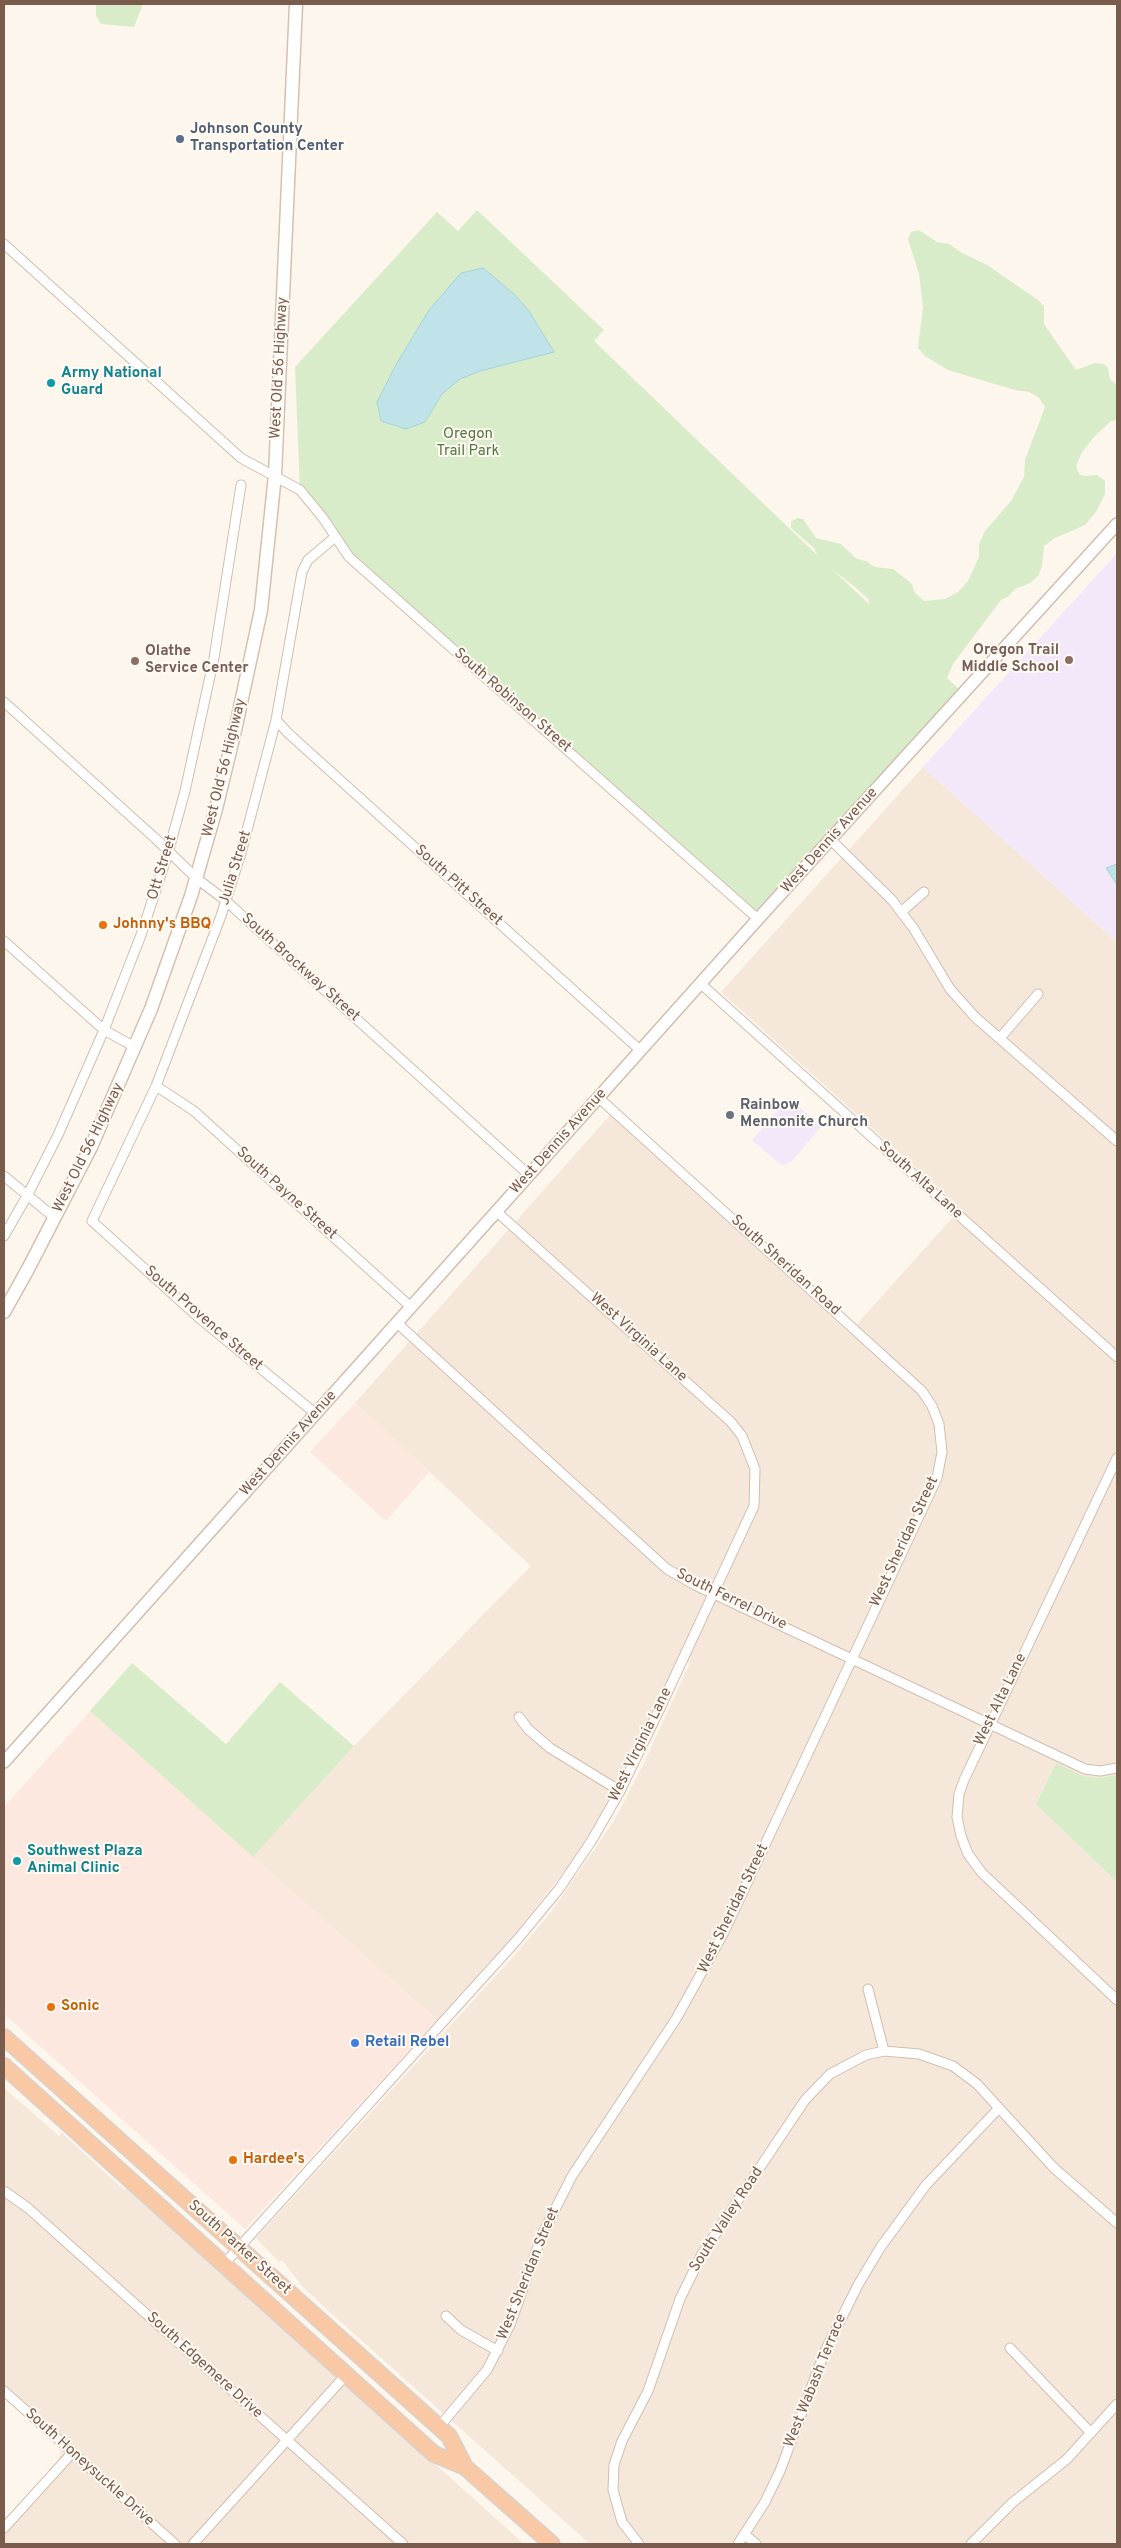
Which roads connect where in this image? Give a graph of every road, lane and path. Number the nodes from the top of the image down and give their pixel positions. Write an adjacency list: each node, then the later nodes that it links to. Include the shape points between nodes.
1 (296, 4): 3 (main road, West Old 56 Highway)
2 (4, 244): 3 (street, South Robinson Street, via 241,458)
3 (275, 475): 6 (street, South Robinson Street, via 307,497); 11 (main road, West Old 56 Highway, via 257,633 216,809)
4 (241, 484): 10 (street, Ott Street, via 214,658)
5 (1117, 524): 9 (street, West Dennis Avenue)
6 (334, 538): 8 (street, Julia Street, via 308,560 302,572); 15 (street, South Robinson Street, via 349,557)
7 (4, 702): 10 (street, South Brockway Street)
8 (276, 720): 13 (street, Julia Street, via 241,853); 22 (street, South Pitt Street)
9 (831, 840): 14 (street, via 883,889); 15 (street, West Dennis Avenue)
10 (168, 853): 11 (street, South Brockway Street); 19 (street, Ott Street)
11 (196, 878): 13 (street, South Brockway Street); 21 (main road, West Old 56 Highway, via 168,965)
12 (924, 892): 14 (street)
13 (225, 900): 23 (street, Julia Street); 26 (street, South Brockway Street)
14 (901, 912): 20 (street, via 950,989)
15 (758, 920): 17 (street, West Dennis Avenue)
16 (4, 941): 19 (street)
17 (701, 984): 22 (street, West Dennis Avenue); 36 (street, South Alta Lane)
18 (1038, 994): 20 (street)
19 (104, 1030): 21 (street); 28 (street, Ott Street)
20 (1000, 1038): 25 (street)
21 (135, 1047): 30 (main road, West Old 56 Highway, via 91,1147)
22 (641, 1051): 24 (street, West Dennis Avenue)
23 (156, 1086): 31 (street, Julia Street); 33 (street, South Payne Street, via 194,1111)
24 (599, 1098): 26 (street, West Dennis Avenue); 38 (street, South Sheridan Road, via 922,1391 939,1424)
25 (1117, 1141)
26 (529, 1175): 29 (street, West Dennis Avenue)
27 (4, 1176): 28 (street)
28 (27, 1196): 30 (street); 32 (street, Ott Street)
29 (497, 1212): 33 (street, West Dennis Avenue); 40 (street, West Virginia Lane, via 731,1422 742,1436 755,1469 754,1506)
30 (55, 1218): 34 (main road, West Old 56 Highway)
31 (92, 1222): 37 (street, South Provence Street)
32 (4, 1236)
33 (411, 1307): 35 (street, West Dennis Avenue)
34 (4, 1312)
35 (397, 1323): 37 (street, West Dennis Avenue); 40 (street, South Ferrel Drive, via 668,1569)
36 (1117, 1357)
37 (316, 1414): 44 (street, West Dennis Avenue)
38 (942, 1452): 41 (street, West Sheridan Street, via 937,1478)
39 (1117, 1458): 43 (street, West Alta Lane)
40 (714, 1594): 41 (street, South Ferrel Drive); 46 (street, West Virginia Lane)
41 (851, 1658): 43 (street, South Ferrel Drive); 59 (street, West Sheridan Street, via 753,1871 699,1979 556,2204)
42 (519, 1718): 46 (street, via 550,1748)
43 (990, 1725): 45 (street, South Ferrel Drive, via 1085,1769); 48 (street, West Alta Lane, via 959,1794 957,1817 968,1854 982,1873)
44 (4, 1762)
45 (1117, 1768)
46 (620, 1791): 55 (street, West Virginia Lane, via 592,1840 541,1911)
47 (868, 1989): 50 (street)
48 (1117, 2000)
49 (4, 2037): 55 (highway, South Parker Street)
50 (884, 2051): 52 (street, South Valley Road, via 919,2054 953,2066 977,2084); 74 (street, South Valley Road, via 846,2064 814,2088 720,2226 689,2280 670,2324 654,2375 614,2465 615,2504 622,2522)
51 (4, 2066): 56 (highway, South Parker Street)
52 (999, 2108): 54 (street, South Valley Road, via 1054,2168); 69 (street, West Wabash Terrace, via 926,2185 880,2248 825,2352 765,2502)
53 (4, 2191): 65 (street, South Edgemere Drive, via 28,2208)
54 (1117, 2223)
55 (239, 2247): 56 (street, West Virginia Lane); 63 (highway, South Parker Street)
56 (224, 2264): 60 (highway, South Parker Street)
57 (446, 2316): 59 (street, West Sheridan Street, via 461,2330)
58 (1010, 2348): 64 (street)
59 (498, 2351): 63 (street, West Sheridan Street, via 472,2390)
60 (346, 2375): 65 (street); 67 (highway, South Parker Street, via 434,2454)
61 (4, 2391): 66 (street, South Honeysuckle Drive)
62 (1117, 2404): 64 (street)
63 (438, 2427): 67 (highway, South Parker Street, via 449,2436)
64 (1091, 2433): 77 (street, via 1067,2459 1012,2503)
65 (287, 2440): 71 (street); 72 (street, South Edgemere Drive)
66 (73, 2452): 68 (street); 70 (street, South Honeysuckle Drive)
67 (466, 2467): 73 (highway, South Parker Street)
68 (4, 2528)
69 (744, 2534): 75 (street, West Wabash Terrace); 76 (street)
70 (175, 2544)
71 (193, 2544)
72 (403, 2544)
73 (552, 2544)
74 (639, 2544)
75 (738, 2544)
76 (756, 2544)
77 (971, 2544)

